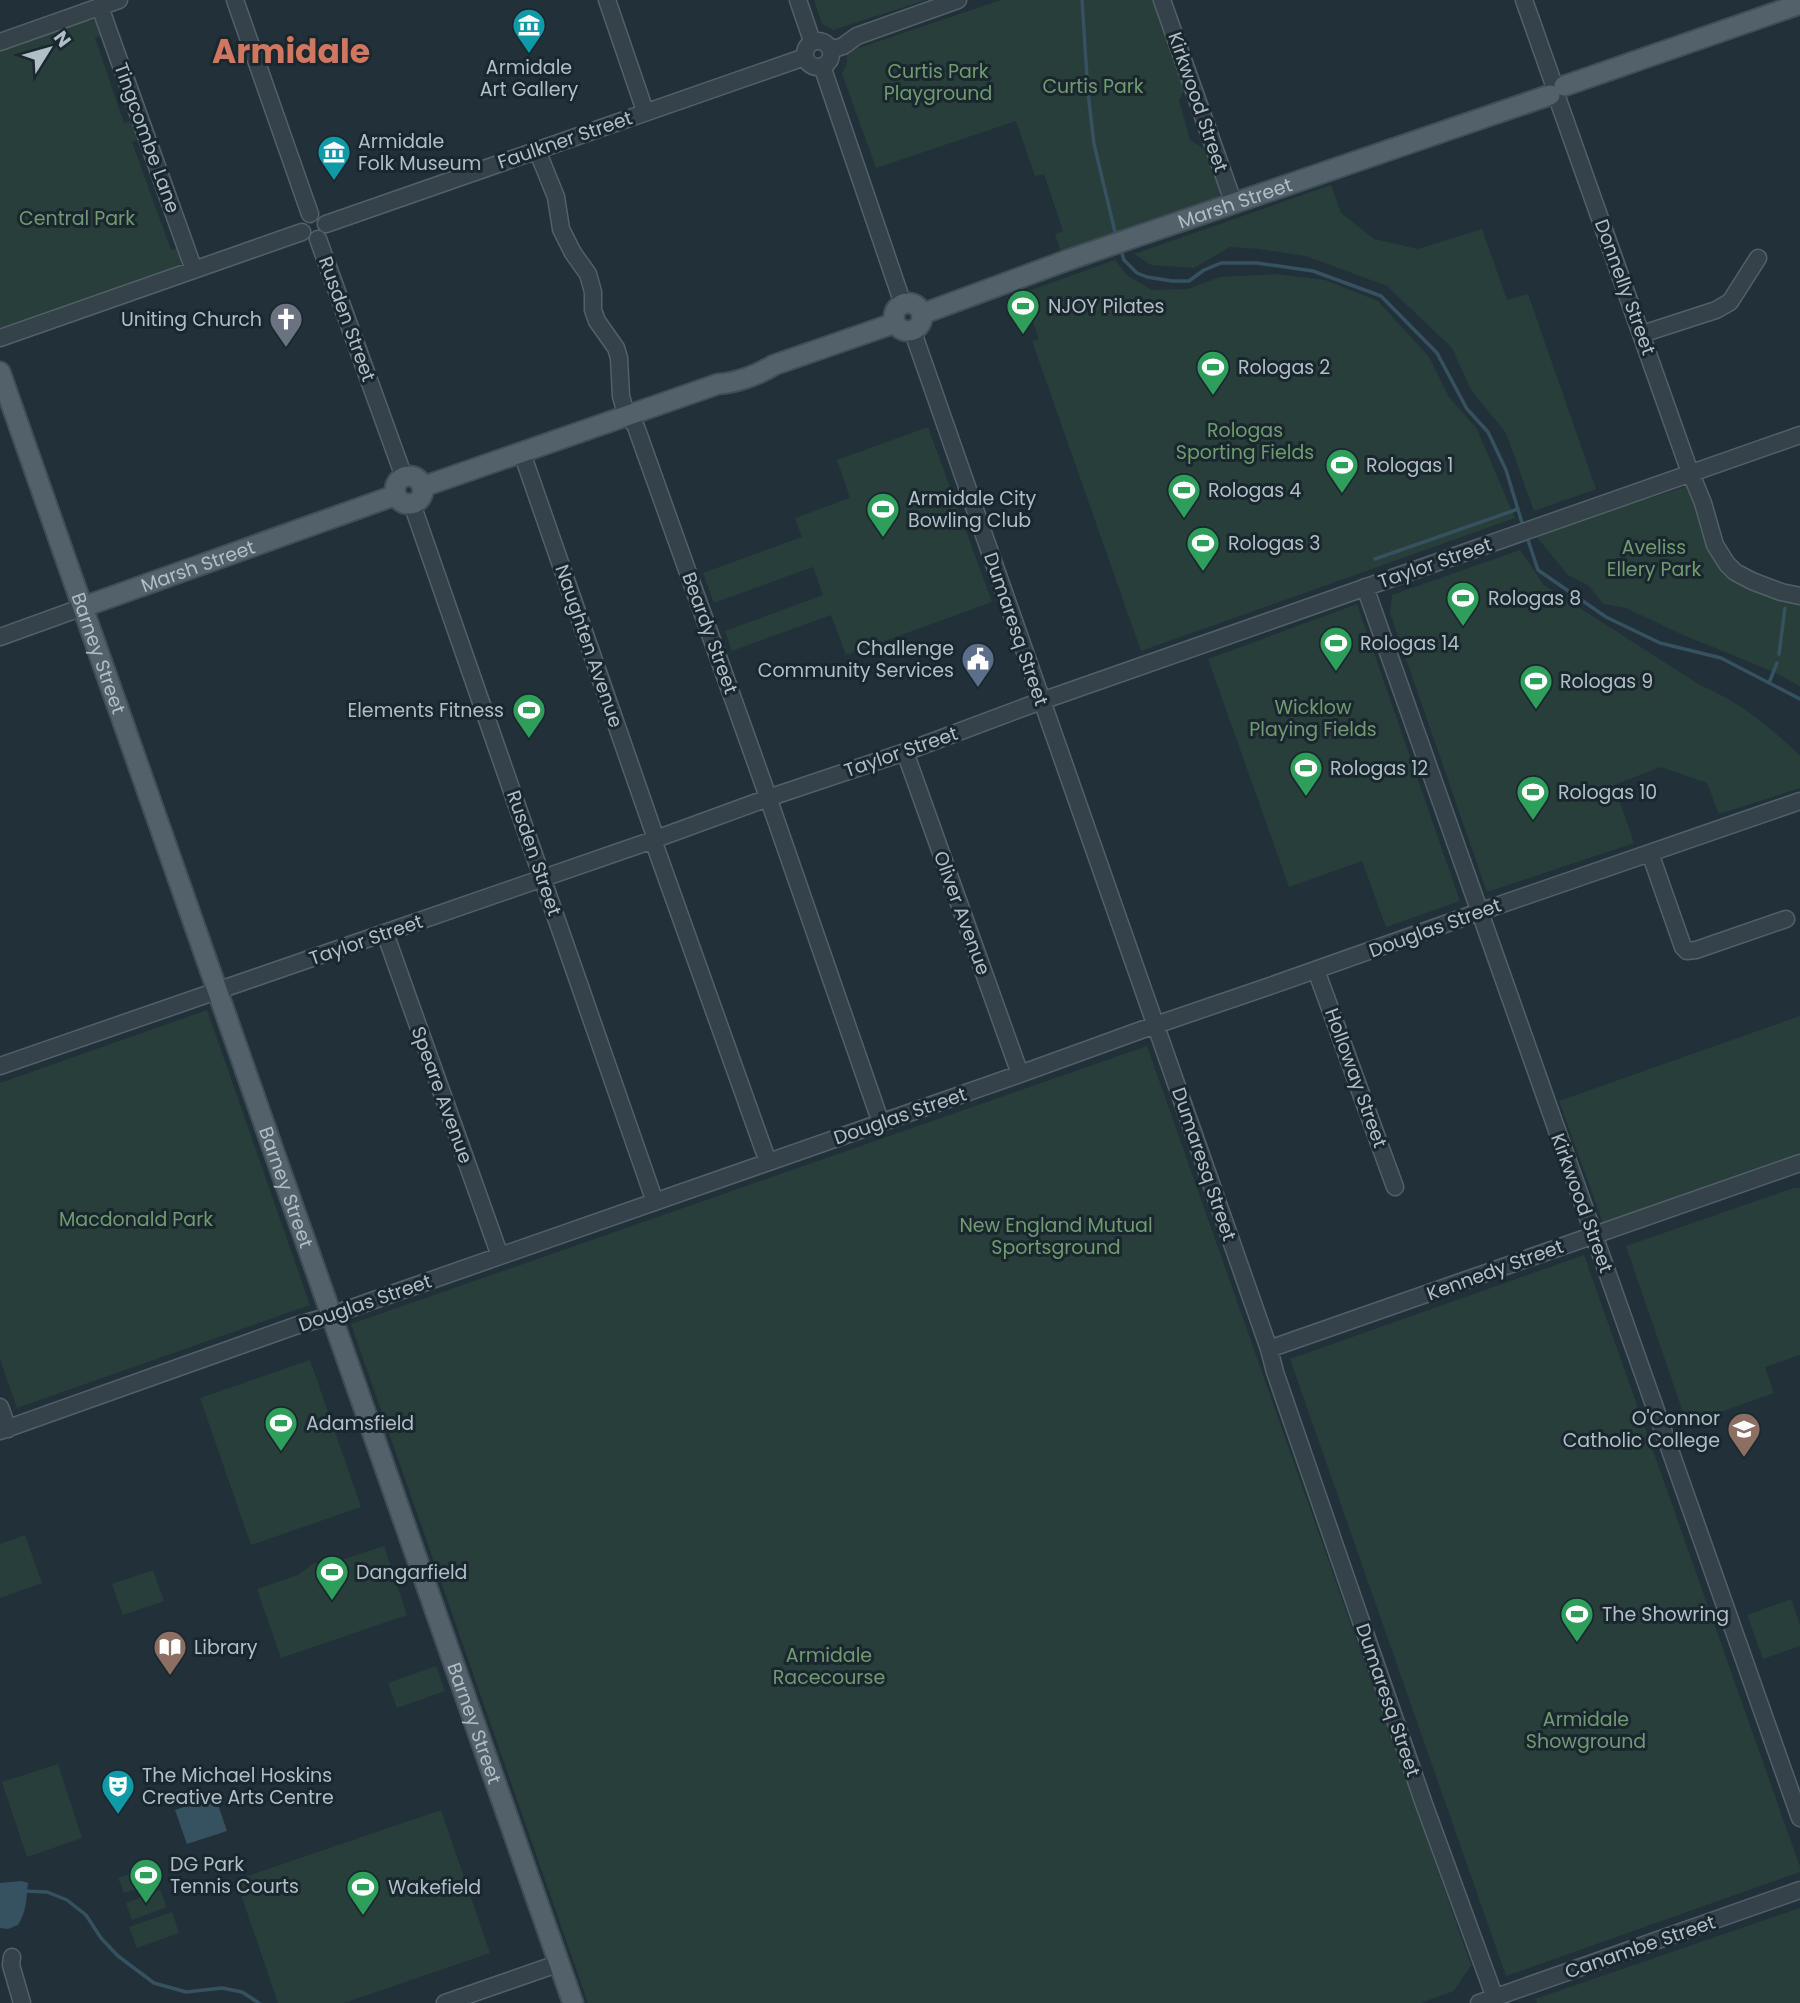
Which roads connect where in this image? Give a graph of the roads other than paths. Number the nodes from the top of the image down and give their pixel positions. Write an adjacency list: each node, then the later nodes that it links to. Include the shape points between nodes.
1 (119, 0): 9 (street)
2 (234, 0): 19 (street)
3 (607, 0): 16 (street)
4 (798, 0): 10 (street)
5 (958, 0): 12 (street, via 856,36)
6 (1162, 0): 18 (street, Kirkwood Street)
7 (1524, 0): 15 (street, Donnelly Street)
8 (1800, 4): 15 (main road, Marsh Street)
9 (100, 7): 11 (street); 24 (street, Tingcombe Lane)
10 (812, 41): 12 (street, via 823,41); 13 (street)
11 (0, 42)
12 (831, 50): 14 (street, via 830,60)
13 (805, 57): 14 (street, via 812,66); 16 (street, Faulkner Street)
14 (822, 66): 25 (street)
15 (1556, 91): 18 (main road, Marsh Street); 27 (street, Donnelly Street)
16 (645, 111): 17 (street, Faulkner Street)
17 (537, 150): 20 (street, Faulkner Street); 30 (street, Beardy Street, via 556,197 561,229 588,274 597,321 616,348 621,396)
18 (1234, 204): 26 (main road, Marsh Street, via 1068,261)
19 (310, 215): 20 (street, via 318,215); 21 (street, via 301,223)
20 (326, 224): 22 (street)
21 (302, 232): 22 (street, via 306,239); 24 (street)
22 (318, 239): 34 (street, Rusden Street)
23 (1758, 258): 27 (street, via 1730,302)
24 (194, 270): 28 (street)
25 (903, 304): 26 (main road, via 895,312)
26 (910, 323): 30 (main road, Marsh Street); 39 (street, Dumaresq Street)
27 (1642, 334): 33 (street, Donnelly Street)
28 (0, 338)
29 (0, 372): 37 (main road, Barney Street)
30 (629, 415): 32 (main road, Marsh Street); 41 (street, Beardy Street)
31 (1800, 435): 33 (street, Taylor Street)
32 (522, 453): 34 (main road, Marsh Street); 43 (street, Naughten Avenue)
33 (1691, 473): 35 (street, Taylor Street); 36 (street, Donnelly Street, via 1715,545 1727,564 1752,581)
34 (408, 491): 37 (main road, Marsh Street); 45 (street, Rusden Street)
35 (1365, 587): 39 (street, Taylor Street); 46 (street, Kirkwood Street)
36 (1800, 596)
37 (83, 607): 38 (street, Marsh Street); 50 (main road, Barney Street)
38 (0, 637)
39 (1042, 701): 40 (street, Taylor Street); 51 (street, Dumaresq Street)
40 (905, 752): 41 (street, Taylor Street); 53 (street, Oliver Avenue)
41 (768, 798): 43 (street, Taylor Street); 54 (street, Beardy Street)
42 (1800, 801): 44 (street, Douglas Street)
43 (655, 840): 45 (street, Taylor Street); 55 (street, Naughten Avenue)
44 (1650, 853): 46 (street, Douglas Street); 47 (street, via 1687,951)
45 (543, 878): 48 (street, Taylor Street); 58 (street, Rusden Street)
46 (1479, 912): 49 (street, Douglas Street); 59 (street, Kirkwood Street)
47 (1786, 919)
48 (385, 933): 50 (street, Taylor Street); 60 (street, Speare Avenue)
49 (1316, 970): 51 (street, Douglas Street); 57 (street, Holloway Street)
50 (218, 991): 52 (street, Taylor Street); 61 (main road, Barney Street)
51 (1156, 1024): 53 (street, Douglas Street); 62 (street, Dumaresq Street)
52 (0, 1066)
53 (1020, 1074): 54 (street, Douglas Street)
54 (881, 1123): 55 (street, Douglas Street)
55 (768, 1162): 58 (street, Douglas Street)
56 (1800, 1163): 59 (street, Kennedy Street)
57 (1395, 1186)
58 (656, 1202): 60 (street, Douglas Street)
59 (1594, 1235): 62 (street, Kennedy Street); 65 (street, Kirkwood Street)
60 (500, 1256): 61 (street, Douglas Street)
61 (332, 1315): 64 (street, Douglas Street); 68 (main road, Barney Street)
62 (1269, 1349): 69 (street, Dumaresq Street)
63 (0, 1407): 64 (street)
64 (4, 1430)
65 (1800, 1818)
66 (1800, 1891): 69 (street, Canambe Street)
67 (12, 1957): 70 (street)
68 (560, 1963): 71 (street); 72 (main road, Barney Street)
69 (1487, 2000)
70 (22, 2003)
71 (445, 2003)
72 (573, 2003)

